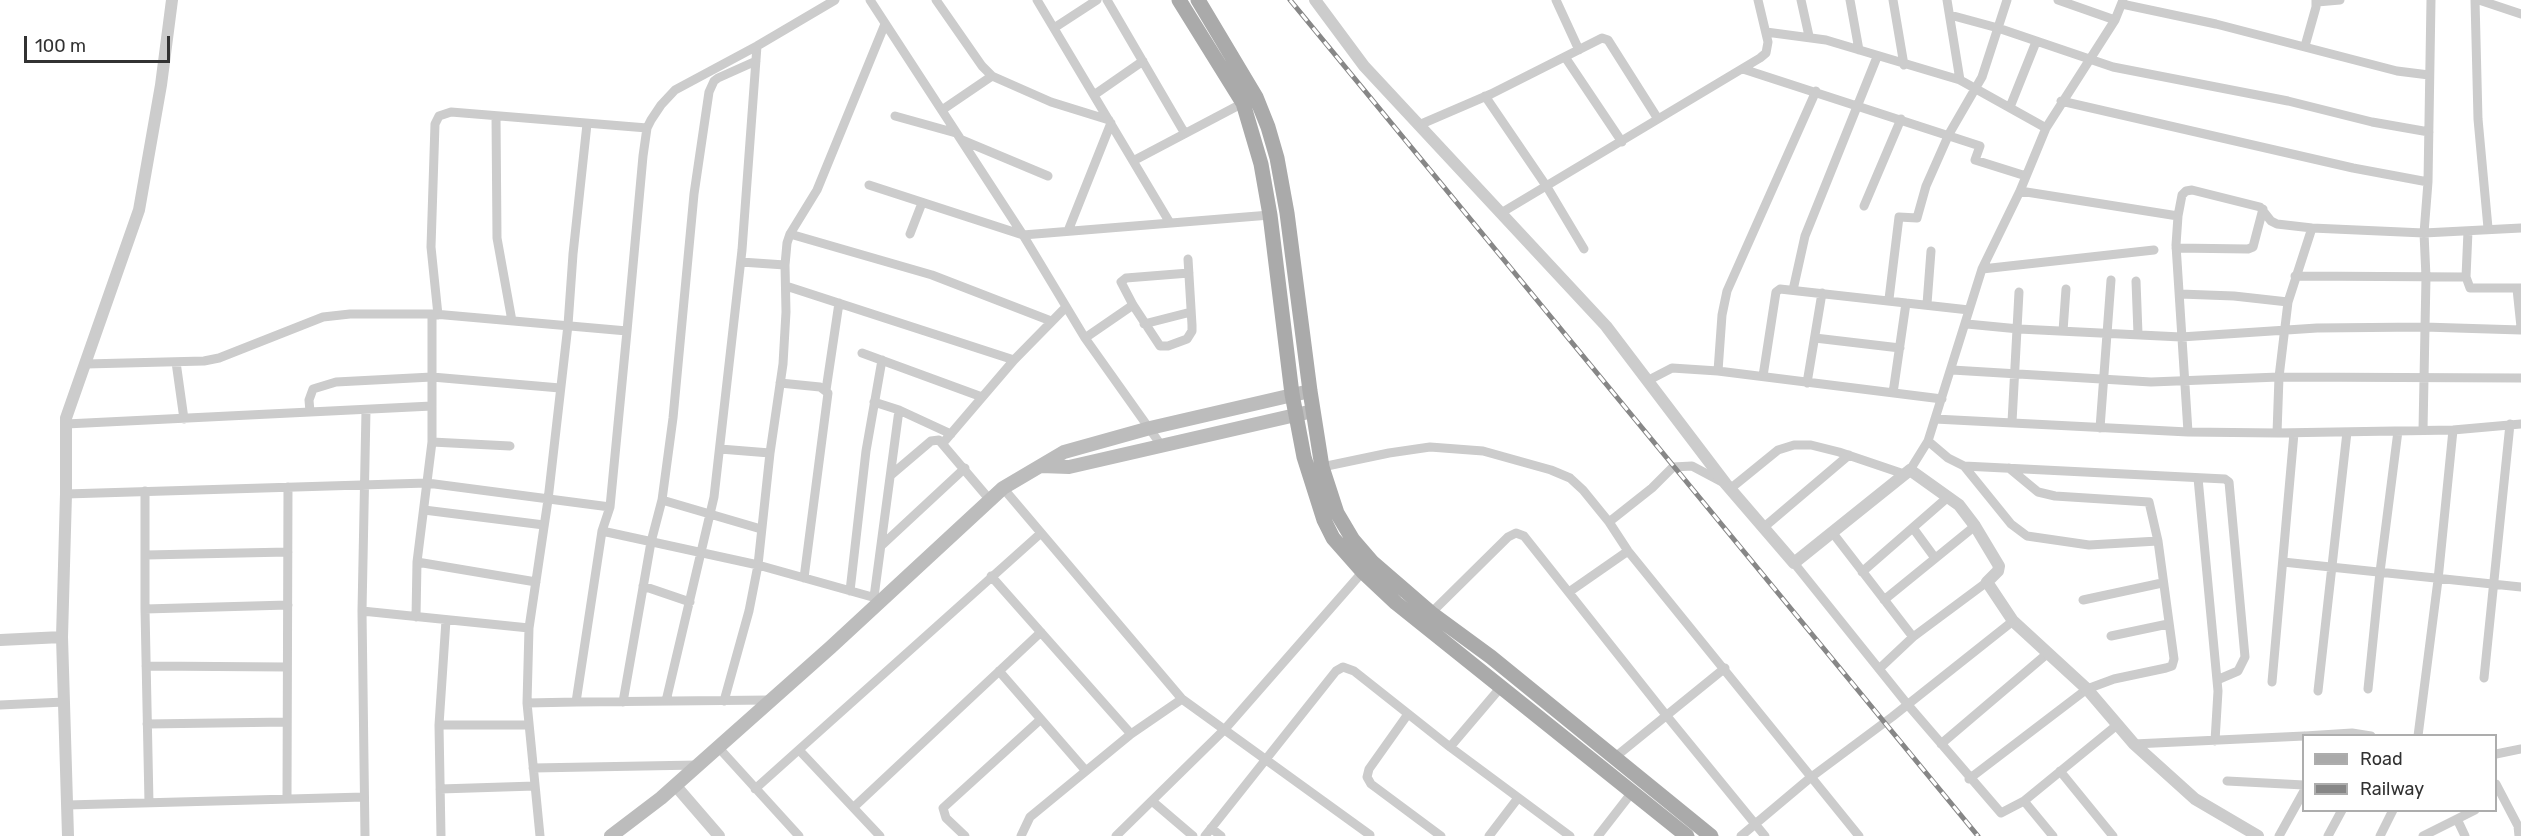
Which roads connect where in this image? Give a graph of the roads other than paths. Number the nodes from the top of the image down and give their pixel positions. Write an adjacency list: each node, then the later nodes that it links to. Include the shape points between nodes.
1 (172, 0): 146 (street, via 139,210)
2 (835, 0): 34 (street)
3 (870, 0): 28 (street)
4 (936, 0): 46 (street)
5 (1037, 0): 29 (street)
6 (1096, 0): 29 (street)
7 (1107, 0): 42 (street)
8 (1179, 0): 53 (main road)
9 (1198, 0): 162 (main road, via 1257,97 1277,158)
10 (1315, 0): 63 (street, via 1364,66)
11 (1556, 0): 36 (street)
12 (1758, 0): 31 (street)
13 (1801, 0): 32 (street)
14 (1850, 0): 37 (street)
15 (1893, 0): 43 (street)
16 (1947, 0): 26 (street)
17 (2007, 0): 30 (street)
18 (2058, 0): 27 (street)
19 (2340, 0): 22 (street)
20 (2431, 0): 45 (street)
21 (2477, 0): 24 (street); 86 (street, via 2478,119)
22 (2316, 1): 35 (street)
23 (2123, 2): 27 (street); 35 (street)
24 (2490, 2): 25 (street)
25 (2521, 14)
26 (1950, 15): 30 (street); 47 (street)
27 (2115, 20): 40 (street)
28 (885, 24): 56 (street); 91 (street, via 817,190)
29 (1054, 28): 50 (street)
30 (1998, 28): 33 (street); 48 (street)
31 (1767, 32): 32 (street); 44 (street, via 1766,53)
32 (1809, 36): 37 (street)
33 (2036, 42): 40 (street); 55 (street)
34 (757, 46): 41 (street); 64 (street, via 675,90)
35 (2305, 46): 45 (street, via 2397,71)
36 (1579, 50): 38 (street); 59 (street, via 1602,38 1608,40)
37 (1859, 50): 39 (street)
38 (1565, 57): 51 (street); 70 (street)
39 (1877, 57): 43 (street); 54 (street)
40 (2089, 60): 52 (street); 67 (street, via 2288,101 2372,123)
41 (756, 61): 99 (street); 215 (street, via 714,81 709,92 694,194)
42 (1143, 61): 50 (street); 66 (street)
43 (1905, 65): 47 (street)
44 (1743, 69): 49 (street); 59 (street)
45 (2429, 75): 67 (street)
46 (992, 76): 56 (street); 61 (street, via 1051,102)
47 (1960, 81): 48 (street)
48 (1975, 87): 55 (street); 68 (street)
49 (1816, 91): 54 (street); 148 (street, via 1727,291)
50 (1094, 95): 61 (street)
51 (1485, 96): 63 (street); 76 (street)
52 (2061, 101): 65 (street); 74 (street)
53 (1243, 103): 66 (street); 82 (main road)
54 (1858, 105): 60 (street); 111 (street, via 1805,236)
55 (2010, 107): 65 (street)
56 (942, 110): 69 (street)
57 (896, 116): 69 (street)
58 (496, 117): 62 (street); 124 (street, via 446,112 435,124 431,247); 125 (street, via 497,238)
59 (1658, 119): 70 (street)
60 (1901, 120): 68 (street); 79 (street)
61 (1110, 121): 71 (street); 88 (street)
62 (587, 124): 64 (street); 129 (street)
63 (1419, 125): 81 (street)
64 (647, 128): 133 (street)
65 (2046, 128): 73 (street)
66 (1184, 132): 71 (street)
67 (2429, 132): 74 (street)
68 (1949, 134): 73 (street, via 1980,146 1975,160); 115 (street, via 1917,218 1899,217)
69 (958, 136): 72 (street); 93 (street)
70 (1622, 142): 76 (street)
71 (1133, 161): 84 (street)
72 (1048, 176)
73 (2026, 176): 77 (street)
74 (2428, 182): 90 (street)
75 (869, 185): 78 (street)
76 (1547, 188): 81 (street); 95 (street)
77 (2020, 191): 83 (street); 101 (street)
78 (922, 203): 92 (street); 93 (street)
79 (1864, 206)
80 (2263, 209): 83 (street, via 2192,190 2182,195); 85 (street, via 2277,224); 94 (street, via 2253,247)
81 (1501, 213): 156 (street, via 1606,326)
82 (1270, 215): 84 (street); 164 (main road)
83 (2178, 216): 94 (street)
84 (1170, 223): 88 (street)
85 (2312, 228): 90 (street); 103 (street)
86 (2488, 228): 87 (street); 89 (street)
87 (2521, 228)
88 (1068, 231): 93 (street)
89 (2468, 231): 90 (street); 105 (street)
90 (2424, 233): 104 (street)
91 (790, 234): 100 (street); 126 (street, via 932,275)
92 (910, 234)
93 (1023, 235): 121 (street)
94 (2176, 248): 114 (street)
95 (1584, 249)
96 (2154, 250): 101 (street)
97 (1931, 251): 119 (street)
98 (1188, 259): 102 (street)
99 (741, 262): 100 (street); 195 (street)
100 (785, 265): 108 (street)
101 (1982, 269): 122 (street)
102 (1189, 273): 120 (street, via 1124,279 1122,287); 123 (street)
103 (2295, 276): 104 (street); 116 (street)
104 (2426, 277): 105 (street); 130 (street)
105 (2466, 278): 110 (street, via 2470,288)
106 (2111, 280): 136 (street)
107 (2136, 281): 137 (street)
108 (786, 286): 117 (street); 158 (street)
109 (2066, 289): 134 (street)
110 (2519, 289): 131 (street)
111 (1792, 290): 113 (street); 150 (street, via 1780,288 1776,292)
112 (2019, 292): 132 (street)
113 (1822, 293): 115 (street); 140 (street)
114 (2180, 294): 116 (street); 138 (street)
115 (1889, 299): 118 (street)
116 (2288, 302): 135 (street)
117 (839, 303): 144 (street); 161 (street)
118 (1906, 303): 119 (street); 141 (street)
119 (1927, 304): 122 (street)
120 (1133, 305): 127 (street); 139 (street)
121 (1066, 307): 126 (street); 139 (street)
122 (1969, 310): 128 (street)
123 (1191, 312): 127 (street); 127 (street, via 1190,335 1168,346 1157,344)
124 (435, 314): 125 (street); 145 (street, via 323,317 219,358); 151 (street)
125 (512, 321): 129 (street)
126 (1051, 321): 144 (street)
127 (1144, 324)
128 (1966, 324): 132 (street); 147 (street)
129 (568, 326): 133 (street); 160 (street)
130 (2424, 327): 131 (street); 135 (street); 153 (street)
131 (2521, 328)
132 (2019, 329): 134 (street); 149 (street)
133 (627, 331): 217 (street)
134 (2063, 331): 136 (street)
135 (2284, 331): 138 (street); 152 (street)
136 (2108, 333): 137 (street); 155 (street)
137 (2138, 334): 138 (street)
138 (2181, 337): 157 (street)
139 (1085, 338): 181 (street)
140 (1815, 338): 141 (street); 159 (street)
141 (1900, 348): 163 (street)
142 (862, 353): 143 (street)
143 (882, 360): 165 (street); 167 (street)
144 (1014, 360): 165 (street)
145 (176, 362): 146 (street); 174 (street)
146 (86, 364): 177 (street)
147 (1952, 370): 149 (street); 166 (street)
148 (1718, 371): 150 (street); 156 (street, via 1667,370)
149 (2016, 374): 155 (street); 176 (street)
150 (1763, 376): 159 (street)
151 (432, 377): 160 (street); 168 (street); 172 (street, via 320,386 310,393)
152 (2278, 377): 153 (street); 157 (street); 187 (street)
153 (2424, 377): 154 (street); 182 (street)
154 (2521, 378)
155 (2105, 380): 157 (street); 180 (street)
156 (1647, 381): 208 (street)
157 (2186, 382): 185 (street)
158 (780, 383): 161 (street); 196 (street)
159 (1807, 383): 163 (street)
160 (560, 388): 214 (street)
161 (826, 390): 246 (street)
162 (1310, 392): 164 (main road); 171 (main road)
163 (1893, 393): 166 (street)
164 (1292, 394): 173 (main road); 181 (main road)
165 (982, 397): 189 (street)
166 (1942, 399): 175 (street)
167 (874, 402): 170 (street); 254 (street)
168 (432, 406): 169 (street); 190 (street)
169 (366, 410): 172 (street); 207 (street)
170 (899, 410): 189 (street); 204 (street)
171 (1313, 411): 173 (main road); 200 (main road)
172 (310, 412): 174 (street)
173 (1296, 415): 194 (main road); 242 (main road, via 1304,457 1324,520 1343,550)
174 (184, 419): 177 (street)
175 (1935, 419): 176 (street); 192 (street)
176 (2012, 422): 180 (street)
177 (66, 424): 212 (street)
178 (2510, 424): 179 (street); 183 (street); 251 (street)
179 (2521, 424)
180 (2100, 428): 185 (street)
181 (1150, 429): 194 (street); 198 (main road, via 1064,452)
182 (2423, 430): 183 (street); 184 (street)
183 (2453, 430): 247 (street)
184 (2398, 431): 186 (street); 244 (street)
185 (2188, 432): 187 (street)
186 (2347, 432): 188 (street); 241 (street)
187 (2277, 433): 188 (street)
188 (2294, 433): 238 (street)
189 (951, 434): 191 (street)
190 (432, 442): 193 (street); 206 (street)
191 (943, 443): 201 (street); 204 (street, via 931,441)
192 (1926, 444): 199 (street); 203 (street)
193 (510, 446)
194 (1161, 446): 198 (main road, via 1069,467)
195 (720, 449): 196 (street); 219 (street)
196 (770, 453): 225 (street)
197 (1849, 455): 203 (street); 208 (street, via 1794,445 1778,450); 223 (street)
198 (1039, 466): 210 (main road)
199 (1964, 466): 202 (street); 229 (street, via 2011,524 2027,536 2089,544)
200 (1322, 467): 220 (street, via 1430,447 1483,451 1570,478); 242 (main road, via 1337,513)
201 (965, 468): 216 (street); 231 (street)
202 (2009, 468): 205 (street); 229 (street, via 2038,492 2055,496 2146,500)
203 (1909, 470): 213 (street); 227 (street)
204 (891, 475): 231 (street)
205 (2198, 478): 281 (street); 281 (street, via 2224,479 2230,488 2245,657 2238,671)
206 (427, 483): 207 (street); 214 (street); 218 (street)
207 (364, 485): 209 (street); 262 (street)
208 (1728, 487): 220 (street, via 1692,466 1673,467); 223 (street)
209 (288, 488): 211 (street); 233 (street)
210 (1003, 488): 216 (main road); 228 (street)
211 (146, 491): 212 (street); 235 (street)
212 (66, 494): 271 (street)
213 (1948, 497): 222 (street); 224 (street)
214 (548, 500): 217 (street); 221 (street)
215 (662, 500): 219 (street); 230 (street)
216 (990, 500): 256 (main road)
217 (610, 507): 226 (street)
218 (424, 510): 221 (street); 237 (street)
219 (710, 515): 225 (street); 234 (street)
220 (1609, 522): 232 (street)
221 (544, 525): 248 (street)
222 (1975, 526): 236 (street); 249 (street, via 1999,566)
223 (1763, 528): 239 (street)
224 (1913, 528): 236 (street); 243 (street)
225 (761, 529): 240 (street)
226 (602, 531): 230 (street); 292 (street)
227 (1832, 532): 239 (street); 243 (street)
228 (1041, 533): 245 (street); 287 (street)
229 (2158, 541): 250 (street)
230 (651, 542): 234 (street); 252 (street)
231 (881, 546): 256 (street)
232 (1628, 551): 255 (street); 277 (street)
233 (288, 552): 235 (street); 260 (street)
234 (702, 553): 240 (street); 259 (street)
235 (146, 555): 261 (street)
236 (1935, 558): 257 (street)
237 (417, 562): 248 (street); 264 (street)
238 (2283, 562): 241 (street); 282 (street)
239 (1794, 563): 278 (street)
240 (758, 565): 246 (street); 290 (street)
241 (2331, 566): 244 (street); 286 (street)
242 (1367, 567): 263 (main road); 283 (main road, via 1396,603); 305 (street)
243 (1862, 572): 257 (street)
244 (2380, 572): 247 (street); 285 (street)
245 (991, 576): 269 (street); 317 (street)
246 (804, 578): 254 (street)
247 (2438, 580): 251 (street); 306 (street)
248 (536, 582): 268 (street)
249 (1987, 582): 266 (street); 272 (street)
250 (2162, 583): 258 (street); 267 (street)
251 (2494, 585): 253 (street); 280 (street)
252 (643, 586): 259 (street); 293 (street)
253 (2521, 587)
254 (850, 591): 256 (street)
255 (1569, 592): 263 (street, via 1524,536 1516,533); 298 (street)
256 (879, 598): 288 (main road)
257 (1884, 600): 272 (street)
258 (2083, 600)
259 (690, 602): 289 (street)
260 (288, 605): 261 (street); 276 (street)
261 (145, 609): 275 (street)
262 (362, 611): 264 (street); 335 (street)
263 (1431, 613): 320 (main road)
264 (417, 617): 265 (street)
265 (446, 620): 268 (street); 303 (street)
266 (2013, 621): 274 (street); 296 (street)
267 (2169, 624): 270 (street); 284 (street, via 2172,666)
268 (529, 628): 294 (street)
269 (1041, 632): 279 (street); 307 (street)
270 (2111, 636)
271 (62, 637): 273 (street); 291 (street)
272 (1912, 637): 278 (street)
273 (0, 640)
274 (2048, 653): 284 (street); 312 (street)
275 (146, 666): 276 (street); 301 (street)
276 (287, 668): 300 (street)
277 (1725, 668): 298 (street); 325 (street)
278 (1879, 669): 296 (street)
279 (999, 671): 299 (street); 343 (street)
280 (2484, 678)
281 (2217, 680): 311 (street)
282 (2272, 682)
283 (1501, 687): 315 (street); 333 (main road)
284 (2092, 687): 302 (street); 326 (street)
285 (2368, 689)
286 (2318, 691)
287 (1182, 699): 305 (street); 307 (street)
288 (770, 700): 290 (street); 314 (main road)
289 (666, 701): 290 (street); 293 (street)
290 (724, 701)
291 (64, 702): 295 (street); 342 (street)
292 (576, 702): 293 (street); 294 (street)
293 (623, 702)
294 (527, 703): 304 (street)
295 (0, 705)
296 (1908, 705): 312 (street); 325 (street)
297 (1408, 714): 315 (street); 319 (street, via 1354,671 1339,668); 364 (street, via 1367,777)
298 (1666, 715): 320 (street); 348 (street)
299 (1041, 719): 323 (street); 358 (street, via 943,808 946,818)
300 (287, 722): 301 (street); 337 (street)
301 (147, 724): 341 (street)
302 (2117, 724): 313 (street); 324 (street)
303 (439, 725): 304 (street); 331 (street)
304 (529, 725): 322 (street)
305 (1222, 727): 319 (street); 339 (street)
306 (2418, 731)
307 (1131, 734): 323 (street)
308 (2338, 734): 309 (street)
309 (2362, 734)
310 (2302, 736): 311 (street)
311 (2215, 741): 313 (street)
312 (1941, 744): 326 (street)
313 (2134, 744): 375 (street, via 2195,799)
314 (718, 747): 321 (main road); 332 (street)
315 (1450, 747): 336 (street)
316 (2521, 749): 318 (street)
317 (799, 750): 332 (street); 343 (street)
318 (2497, 754)
319 (1266, 758): 349 (street); 363 (street)
320 (1614, 758): 369 (main road)
321 (698, 765): 322 (street); 328 (main road)
322 (533, 768): 330 (street)
323 (1086, 771): 359 (street, via 1030,817)
324 (2060, 771): 340 (street); 374 (street)
325 (1810, 778): 348 (street); 372 (street)
326 (1969, 779): 340 (street, via 2001,813)
327 (2227, 781): 329 (street)
328 (675, 785): 350 (main road); 355 (street)
329 (2302, 785)
330 (535, 786): 331 (street); 354 (street)
331 (440, 789): 353 (street)
332 (755, 789): 356 (street)
333 (1633, 791): 367 (street); 368 (main road)
334 (2302, 795): 376 (street)
335 (364, 797): 337 (street); 352 (street)
336 (1518, 798): 365 (street); 366 (street)
337 (287, 799): 341 (street)
338 (2499, 799): 381 (street, via 2518,826)
339 (1152, 801): 360 (street); 361 (street)
340 (2024, 801): 373 (street)
341 (149, 803): 342 (street)
342 (67, 805): 351 (street)
343 (854, 807): 357 (street)
344 (2341, 812): 377 (street)
345 (2392, 812): 378 (street)
346 (2471, 812): 347 (street)
347 (2457, 819): 379 (street); 380 (street)
348 (1755, 824): 370 (street); 371 (street)
349 (1208, 832): 362 (street)
350 (612, 835)
351 (68, 836)
352 (365, 836)
353 (441, 836)
354 (540, 836)
355 (719, 836)
356 (799, 836)
357 (880, 836)
358 (965, 836)
359 (1021, 836)
360 (1116, 836)
361 (1193, 836)
362 (1221, 836)
363 (1370, 836)
364 (1441, 836)
365 (1489, 836)
366 (1570, 836)
367 (1598, 836)
368 (1687, 836)
369 (1711, 836)
370 (1741, 836)
371 (1766, 836)
372 (1859, 836)
373 (2053, 836)
374 (2113, 836)
375 (2258, 836)
376 (2279, 836)
377 (2328, 836)
378 (2380, 836)
379 (2423, 836)
380 (2465, 836)
381 (2519, 836)

